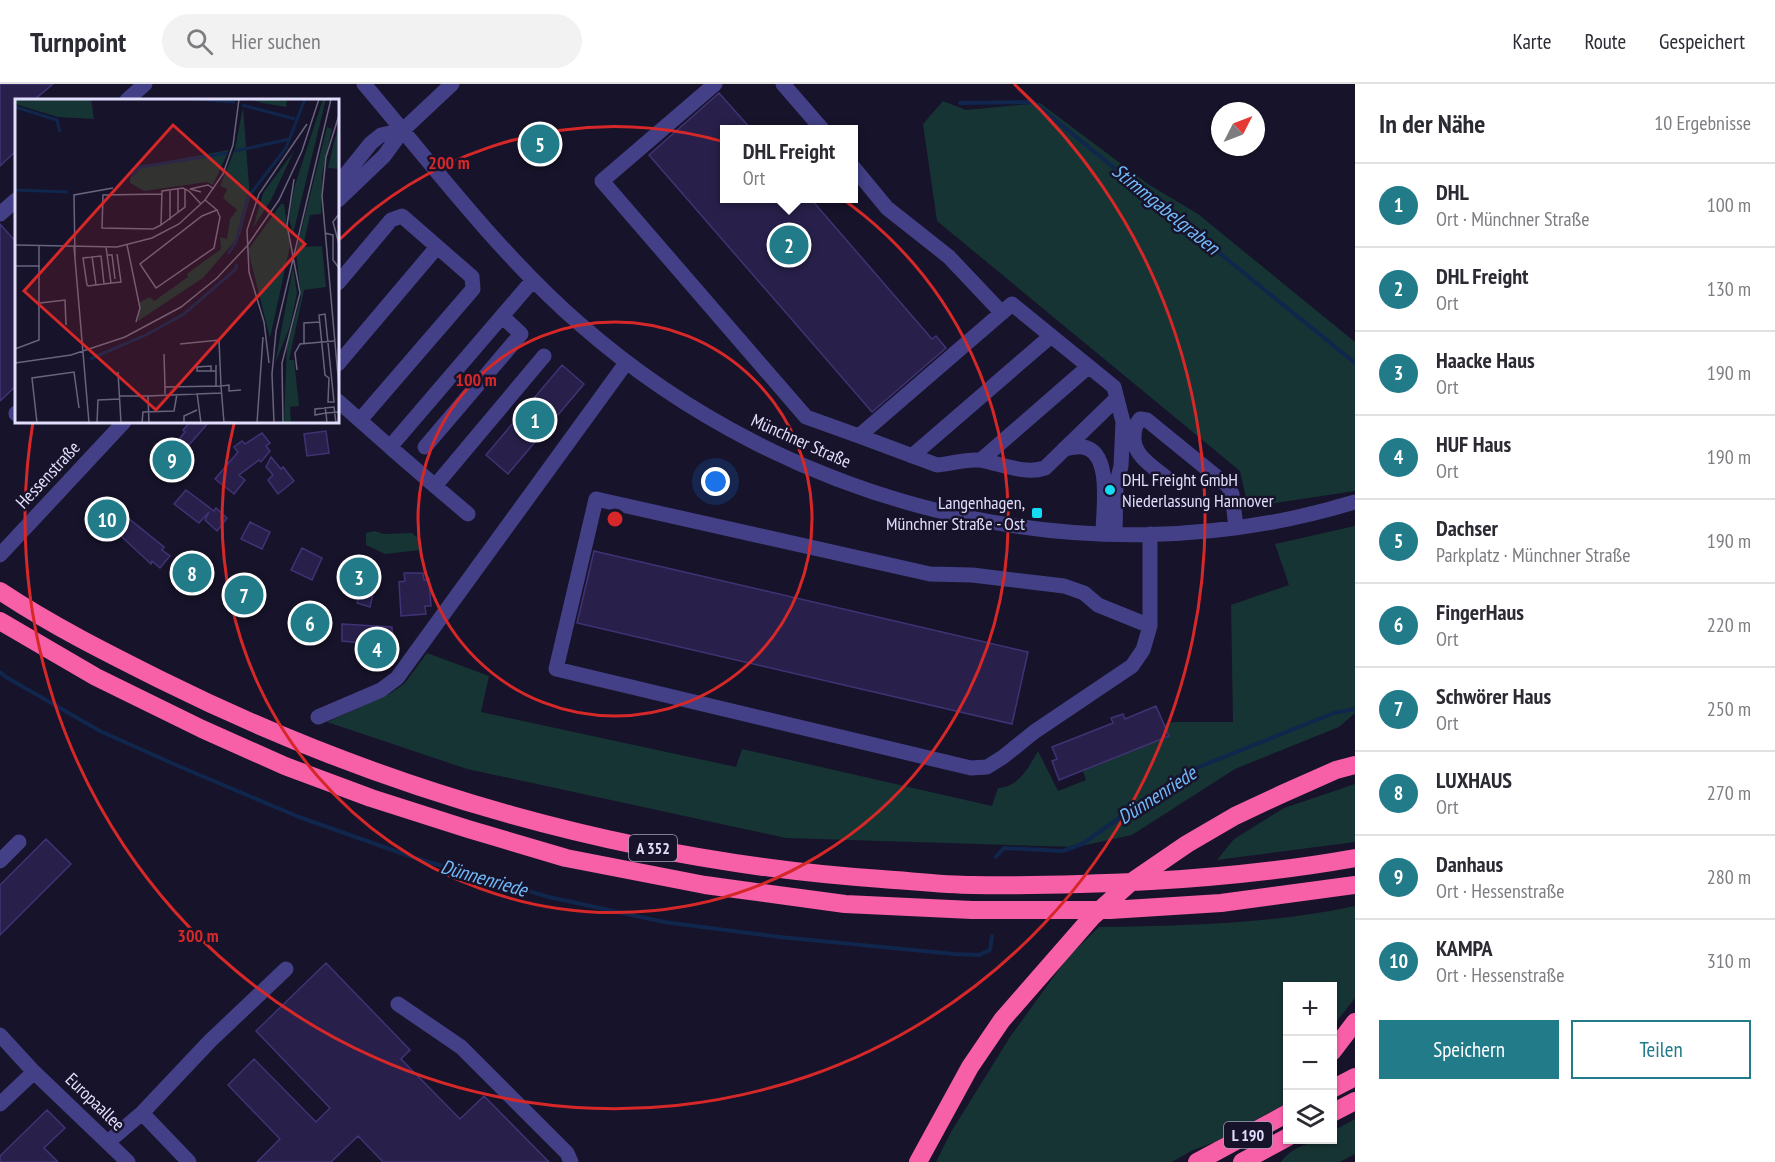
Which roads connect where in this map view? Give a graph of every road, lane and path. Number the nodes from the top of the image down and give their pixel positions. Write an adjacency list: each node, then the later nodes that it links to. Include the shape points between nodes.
1 (364, 84): 6 (street, Münchner Straße)
2 (452, 84): 6 (street)
3 (715, 84): 24 (street, via 602,181 806,417)
4 (783, 84): 5 (street)
5 (819, 125)
6 (403, 130): 8 (street, via 381,135 371,143); 9 (street, via 384,156); 11 (street, Münchner Straße)
7 (858, 173): 13 (street, via 887,207 949,257)
8 (339, 183)
9 (339, 199)
10 (437, 247): 12 (street, via 402,216 391,220); 17 (street); 22 (street, via 472,277 473,289)
11 (533, 280): 14 (street); 18 (street, Münchner Straße)
12 (339, 282)
13 (1002, 312): 15 (street, via 1012,304); 24 (street)
14 (502, 316): 25 (street); 26 (street, via 521,334)
15 (1051, 336): 19 (street); 28 (street)
16 (544, 356): 31 (street)
17 (339, 363)
18 (626, 363): 35 (street, Münchner Straße, via 723,427 791,461 861,489 984,521 1040,530); 41 (street, via 397,678 381,690)
19 (1088, 367): 20 (street, via 1113,387); 29 (street)
20 (1116, 399): 27 (street); 35 (street, via 1112,466 1116,486)
21 (339, 402): 22 (street)
22 (360, 420): 25 (street)
23 (123, 423): 37 (street, Hessenstraße)
24 (859, 436): 28 (street)
25 (390, 447): 31 (street)
26 (425, 447)
27 (1064, 449): 29 (street, via 1045,468 1034,471); 35 (street, via 1082,446 1101,461)
28 (912, 456): 29 (street, via 937,465 962,459)
29 (981, 460)
30 (1169, 480): 34 (street, via 1136,452 1134,429 1140,419 1147,420 1228,486 1233,494)
31 (435, 486): 33 (street)
32 (1355, 502): 34 (street, Münchner Straße)
33 (468, 514)
34 (1236, 527): 36 (street, Münchner Straße)
35 (1109, 533): 36 (street, Münchner Straße)
36 (1150, 534): 40 (street)
37 (0, 555)
38 (0, 591): 44 (highway, A 352, via 108,654 295,742 477,806 637,845 774,868 970,885 1096,884 1218,877)
39 (0, 621): 46 (highway, A 352, via 96,676 285,766 371,798 566,858 705,885 845,904 972,910 1121,910 1221,903)
40 (1150, 626): 40 (street, via 1064,586 930,574 596,499 556,669 971,768 987,766 1003,757 1132,666 1143,650)
41 (318, 717)
42 (1355, 765): 67 (highway, via 1245,812 1187,844 1130,883 1092,917 1002,1020 970,1067)
43 (19, 842): 45 (street)
44 (1355, 858)
45 (0, 861)
46 (1355, 885)
47 (286, 969): 58 (street)
48 (398, 1004): 66 (street, via 461,1047 567,1153)
49 (1355, 1022): 51 (highway)
50 (0, 1035): 52 (street, Europaallee)
51 (1337, 1045)
52 (34, 1072): 56 (street); 62 (street, Europaallee)
53 (1355, 1077): 54 (highway)
54 (1337, 1086)
55 (1355, 1101): 57 (highway)
56 (0, 1104)
57 (1337, 1110)
58 (142, 1113): 62 (street); 65 (street)
59 (1283, 1115): 63 (highway, L 190)
60 (1283, 1132): 69 (highway)
61 (1283, 1139): 68 (highway, L 190)
62 (108, 1142): 64 (street, Europaallee)
63 (1202, 1159)
64 (128, 1162)
65 (189, 1162)
66 (571, 1162)
67 (918, 1162)
68 (1242, 1162)
69 (1265, 1162)

